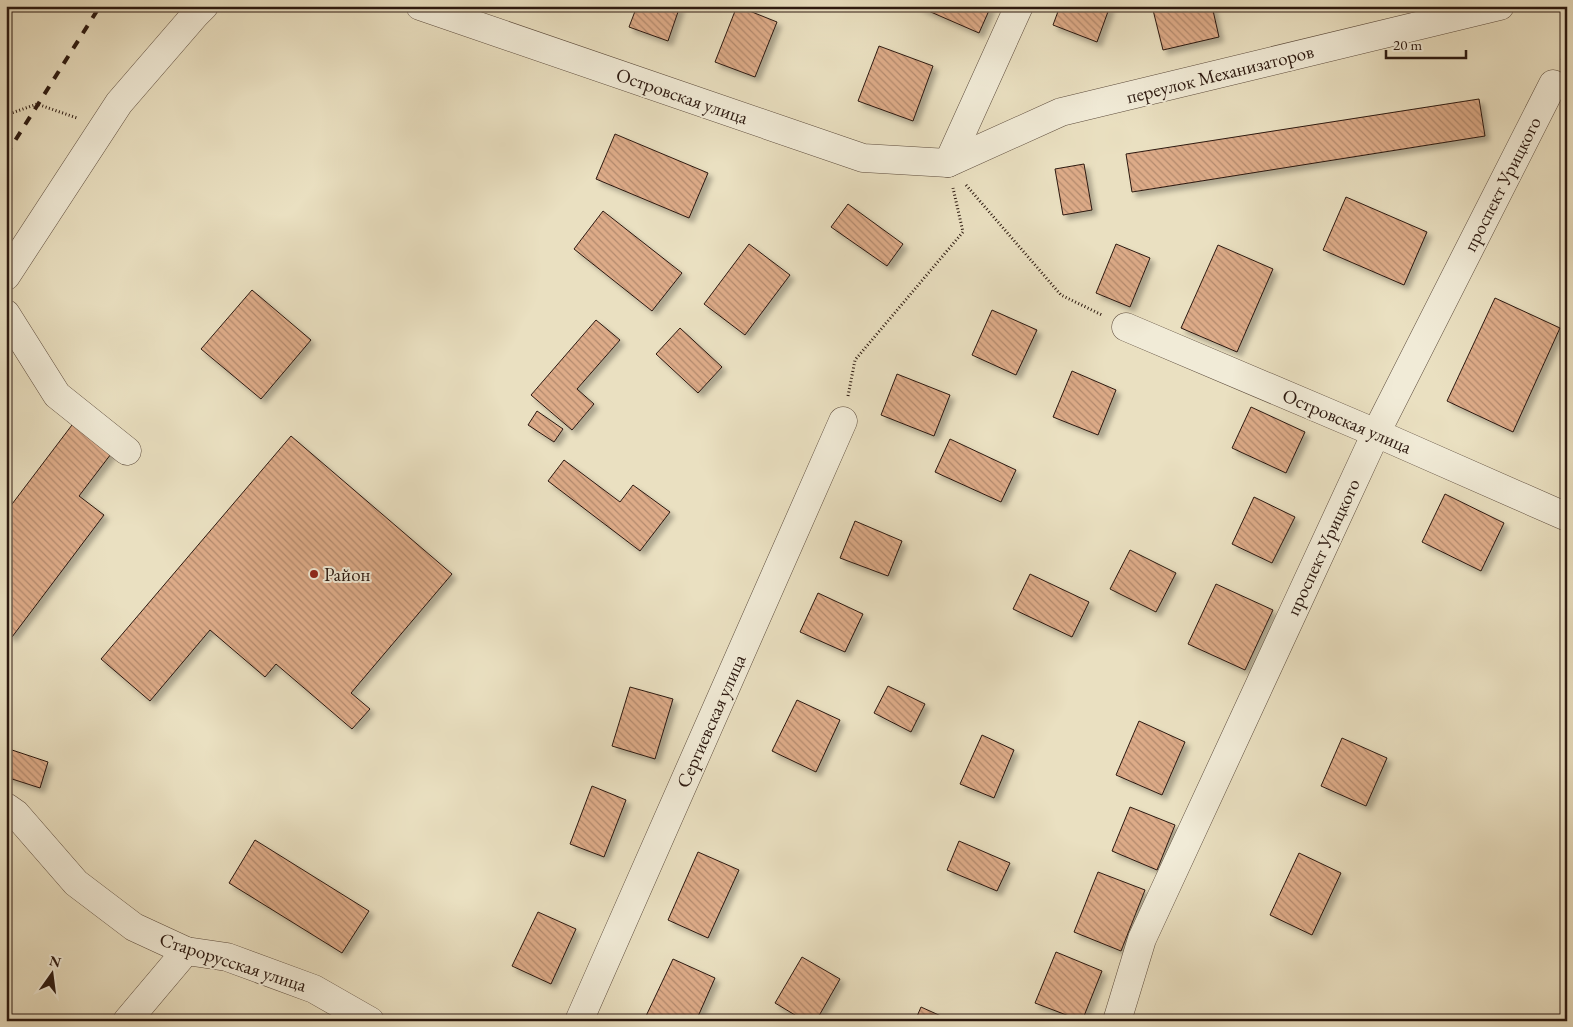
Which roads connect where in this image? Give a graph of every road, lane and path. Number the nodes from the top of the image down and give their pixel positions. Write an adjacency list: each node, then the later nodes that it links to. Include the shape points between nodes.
1 (204, 6): 7 (street, via 119,104)
2 (420, 6): 8 (street, Островская улица, via 863,158)
3 (1019, 6): 8 (street)
4 (1500, 6): 8 (street, переулок Механизаторов, via 1061,112)
5 (1553, 84): 13 (street, проспект Урицкого)
6 (6, 115): 7 (path, via 37,104)
7 (104, 127): 9 (street)
8 (948, 163): 11 (path, via 1061,295); 12 (path, via 962,232 855,360)
9 (6, 276)
10 (6, 314): 14 (street, via 57,395)
11 (1126, 327): 13 (street, Островская улица)
12 (843, 422): 20 (street, Сергиевская улица)
13 (1376, 433): 15 (street, Островская улица); 21 (street, проспект Урицкого, via 1142,939)
14 (127, 451)
15 (1567, 517)
16 (11, 810): 17 (street, Старорусская улица, via 76,883 134,927)
17 (186, 951): 18 (street); 19 (street, Старорусская улица, via 228,956 314,989)
18 (127, 1021)
19 (370, 1021)
20 (579, 1021)
21 (1118, 1021)

